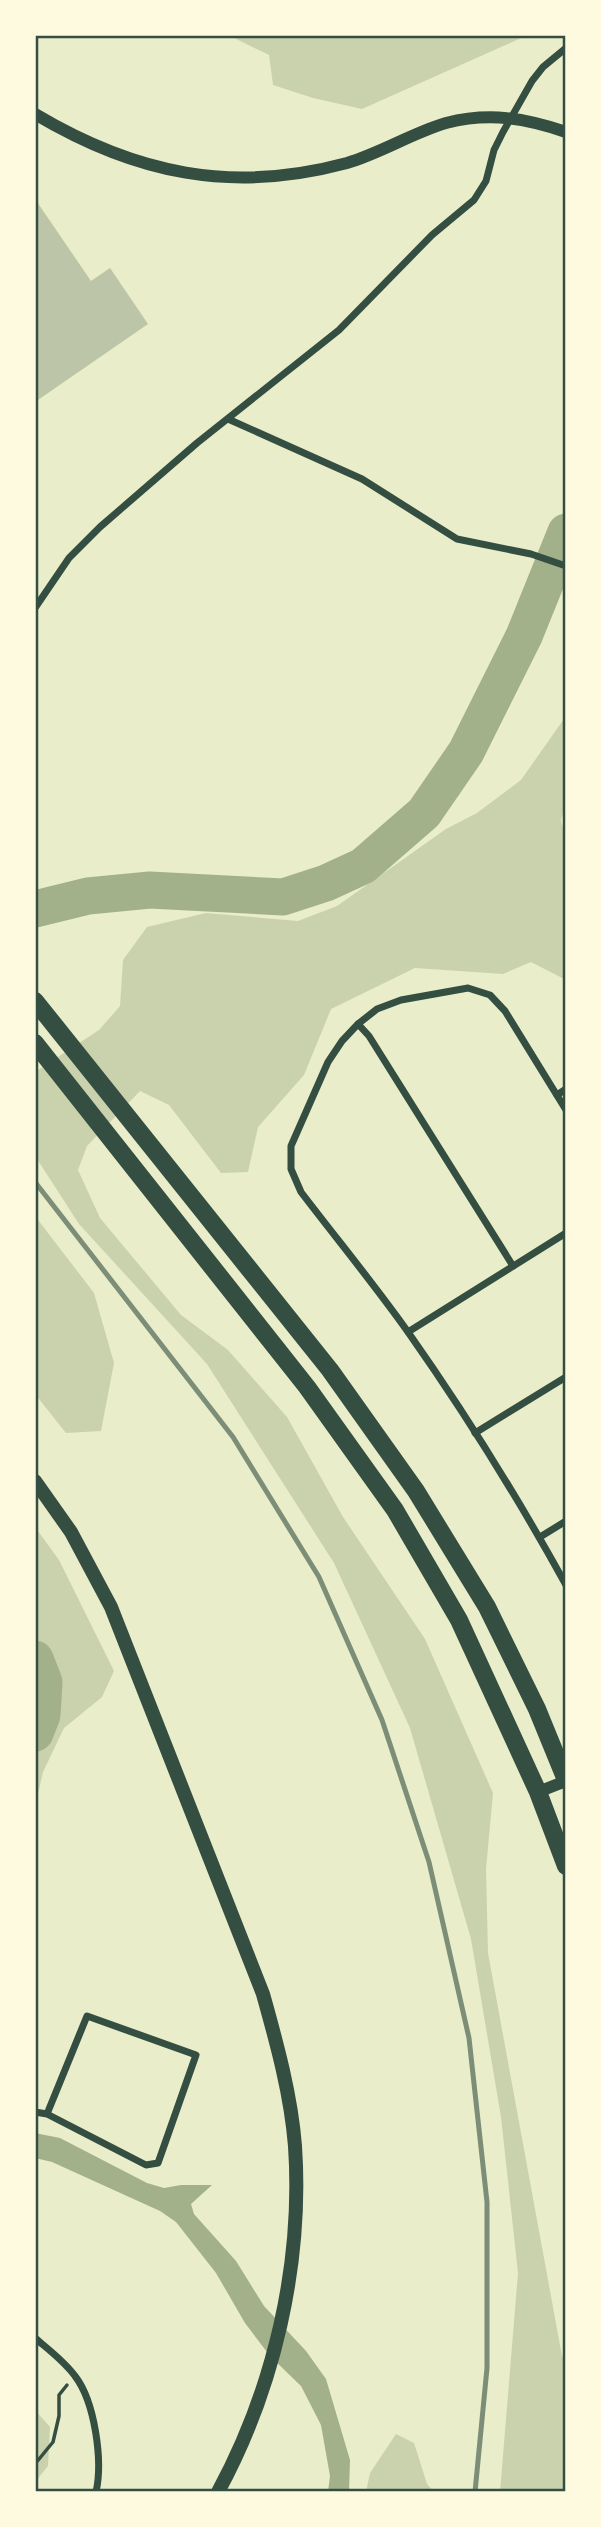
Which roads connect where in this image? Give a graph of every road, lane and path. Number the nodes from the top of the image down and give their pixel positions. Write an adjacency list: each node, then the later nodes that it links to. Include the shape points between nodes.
1 (566, 48): 3 (street, via 543,66)
2 (35, 114): 3 (street, via 75,138 145,164 198,176 246,178 295,174 349,162 446,123)
3 (511, 117): 4 (street); 5 (street, via 474,200 432,235 339,330)
4 (566, 132)
5 (228, 419): 6 (street, via 362,479 457,538); 7 (street, via 100,527 69,558)
6 (566, 566)
7 (35, 608)
8 (35, 1001): 23 (highway, via 330,1370 416,1491 487,1606)
9 (358, 1024): 12 (street, via 377,1009 401,1000 468,988 490,995); 15 (street); 16 (street, via 328,1062 291,1146 291,1169 301,1192)
10 (35, 1043): 24 (highway, via 307,1387 395,1510 459,1620)
11 (566, 1089): 12 (street)
12 (556, 1095): 13 (street)
13 (566, 1110)
14 (566, 1233): 15 (street)
15 (513, 1266): 16 (street)
16 (408, 1332): 18 (street)
17 (566, 1377): 18 (street)
18 (475, 1433): 21 (street)
19 (35, 1481): 32 (main road, via 71,1532 111,1607 263,1994 281,2059 295,2145 296,2192 284,2311 236,2458)
20 (566, 1521): 21 (street)
21 (540, 1537): 22 (street)
22 (566, 1585)
23 (566, 1780): 24 (street)
24 (538, 1792): 25 (highway)
25 (566, 1866)
26 (35, 2112): 27 (street)
27 (47, 2114): 27 (street, via 88,2016 196,2055 158,2163 146,2165)
28 (35, 2338): 29 (street)
29 (75, 2376): 30 (path, via 59,2395 60,2416 53,2442); 31 (street, via 98,2448)
30 (35, 2464)
31 (96, 2492)
32 (218, 2492)

